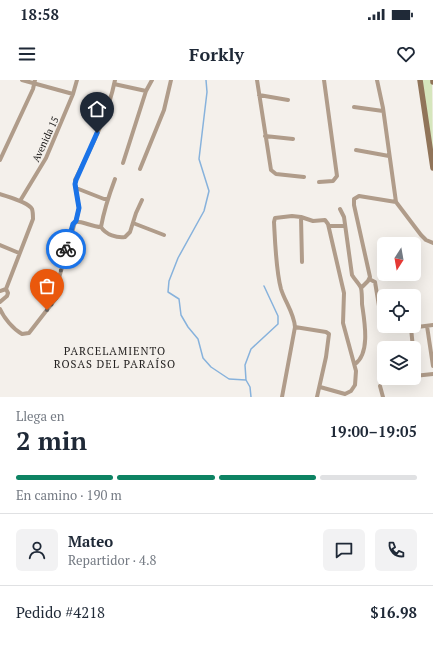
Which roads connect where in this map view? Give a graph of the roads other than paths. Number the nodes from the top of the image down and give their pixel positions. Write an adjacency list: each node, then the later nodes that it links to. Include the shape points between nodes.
1 (22, 80): 9 (street)
2 (77, 80): 12 (street, Avenida 15)
3 (152, 80): 11 (street)
4 (171, 80): 24 (street, via 164,110)
5 (257, 80): 13 (street)
6 (324, 80): 27 (street, via 337,176 333,181)
7 (377, 80): 16 (street)
8 (420, 80): 23 (main road)
9 (34, 82): 12 (street); 21 (street)
10 (115, 82): 11 (street); 28 (street, via 110,102 76,180)
11 (146, 91): 22 (street)
12 (73, 94): 32 (street, Avenida 15, via 46,158)
13 (259, 95): 14 (street); 17 (street)
14 (288, 100)
15 (354, 107): 16 (street)
16 (384, 111): 20 (street)
17 (265, 136): 18 (street); 25 (street, via 272,172)
18 (293, 139)
19 (356, 150): 20 (street)
20 (389, 156): 33 (street)
21 (0, 160)
22 (123, 163)
23 (433, 168)
24 (140, 169)
25 (304, 177)
26 (115, 179): 30 (street)
27 (319, 182)
28 (76, 188): 30 (street); 36 (street, via 79,208)
29 (0, 194): 32 (street)
30 (107, 199): 40 (street)
31 (142, 200): 37 (street)
32 (20, 201): 44 (street, via 32,209 33,219)
33 (396, 202): 42 (street, via 418,232); 46 (street, via 359,196 354,200)
34 (340, 209): 39 (street)
35 (301, 217): 38 (street, via 313,221 325,220); 45 (street); 55 (street, via 279,217 275,218 274,222 279,280)
36 (76, 221): 40 (street); 52 (street, via 64,256 57,297 30,332 22,334 16,330)
37 (133, 223): 40 (street, via 129,234 123,237 110,235); 41 (street)
38 (329, 226): 39 (street); 57 (street, via 344,294 343,323)
39 (345, 226): 47 (street, via 352,275)
40 (101, 227)
41 (164, 235)
42 (433, 243)
43 (0, 245): 44 (street)
44 (19, 253): 48 (street)
45 (302, 262)
46 (370, 279): 47 (street); 50 (street, via 375,282)
47 (361, 288): 57 (street, via 365,335 362,354)
48 (6, 289): 49 (street); 51 (street, via 7,296)
49 (0, 291)
50 (377, 294)
51 (0, 302)
52 (0, 309)
53 (433, 325): 54 (street)
54 (427, 326): 56 (street); 58 (street)
55 (295, 327): 62 (street, via 329,334); 64 (street)
56 (421, 327)
57 (354, 364): 63 (street, via 355,385)
58 (433, 366)
59 (433, 374): 60 (street)
60 (421, 375)
61 (380, 386): 66 (street)
62 (320, 387): 63 (street); 65 (street)
63 (344, 396)
64 (282, 397)
65 (317, 397)
66 (383, 397)

